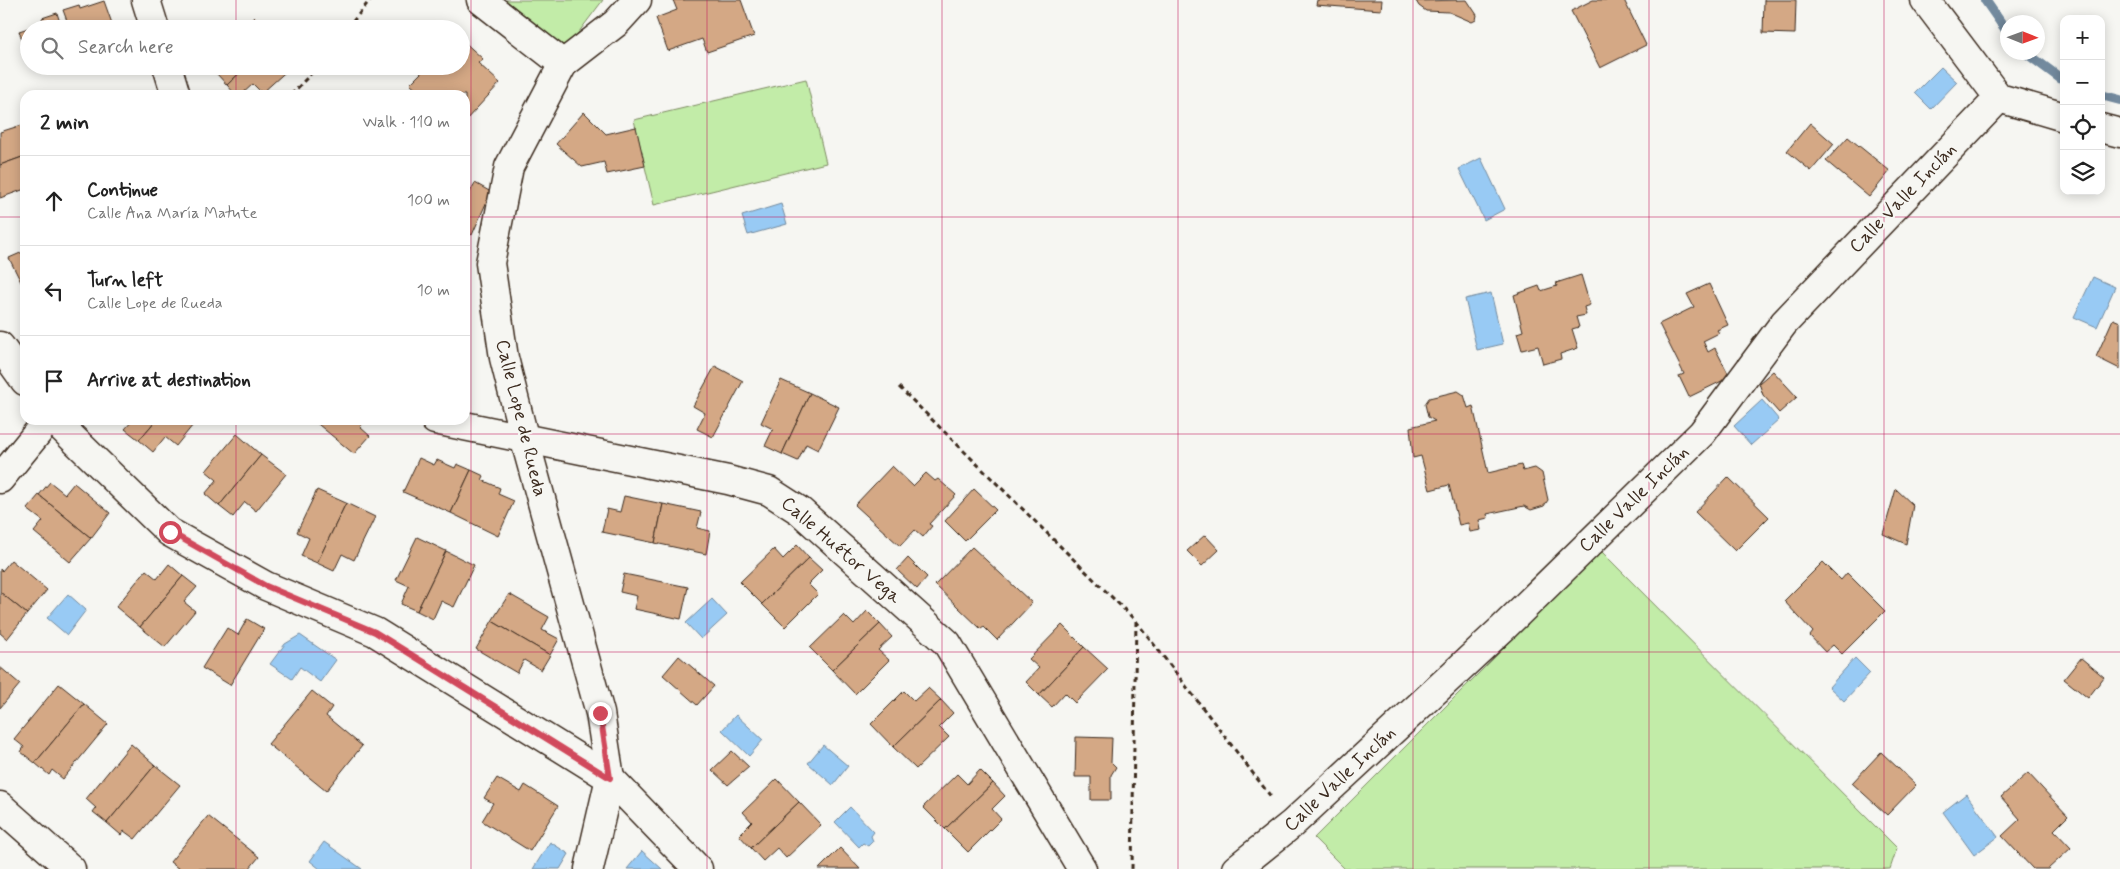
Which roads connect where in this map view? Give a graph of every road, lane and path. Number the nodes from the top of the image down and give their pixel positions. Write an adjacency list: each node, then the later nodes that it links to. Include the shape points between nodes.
1 (146, 0): 6 (street)
2 (370, 0): 7 (path)
3 (481, 0): 8 (street)
4 (638, 0): 8 (street, via 616,23)
5 (1925, 0): 13 (street)
6 (152, 20)
7 (354, 20)
8 (563, 64): 23 (street, Calle Lope de Rueda, via 509,167 490,264 504,358)
9 (170, 75): 11 (street)
10 (310, 75): 12 (path)
11 (174, 90)
12 (296, 90)
13 (1999, 98): 14 (street); 28 (street, Calle Valle Inclán, via 1784,323 1702,433 1503,628)
14 (2060, 116)
15 (2105, 129): 16 (street)
16 (2120, 133)
17 (0, 346): 18 (street)
18 (20, 374)
19 (900, 388): 25 (path)
20 (44, 425): 24 (street)
21 (59, 425): 26 (street, via 170,532 266,586 375,632)
22 (463, 425): 23 (street, Calle Huétor Vega)
23 (524, 436): 26 (street, Calle Lope de Rueda, via 600,713); 32 (street, Calle Huétor Vega, via 769,491 800,511 947,643)
24 (0, 479)
25 (1136, 621): 28 (path); 33 (path)
26 (610, 778): 30 (street); 31 (street)
27 (0, 806): 29 (street)
28 (1292, 824): 34 (street, Calle Valle Inclán)
29 (60, 865)
30 (589, 869)
31 (698, 869)
32 (1082, 869)
33 (1132, 869)
34 (1236, 869)

